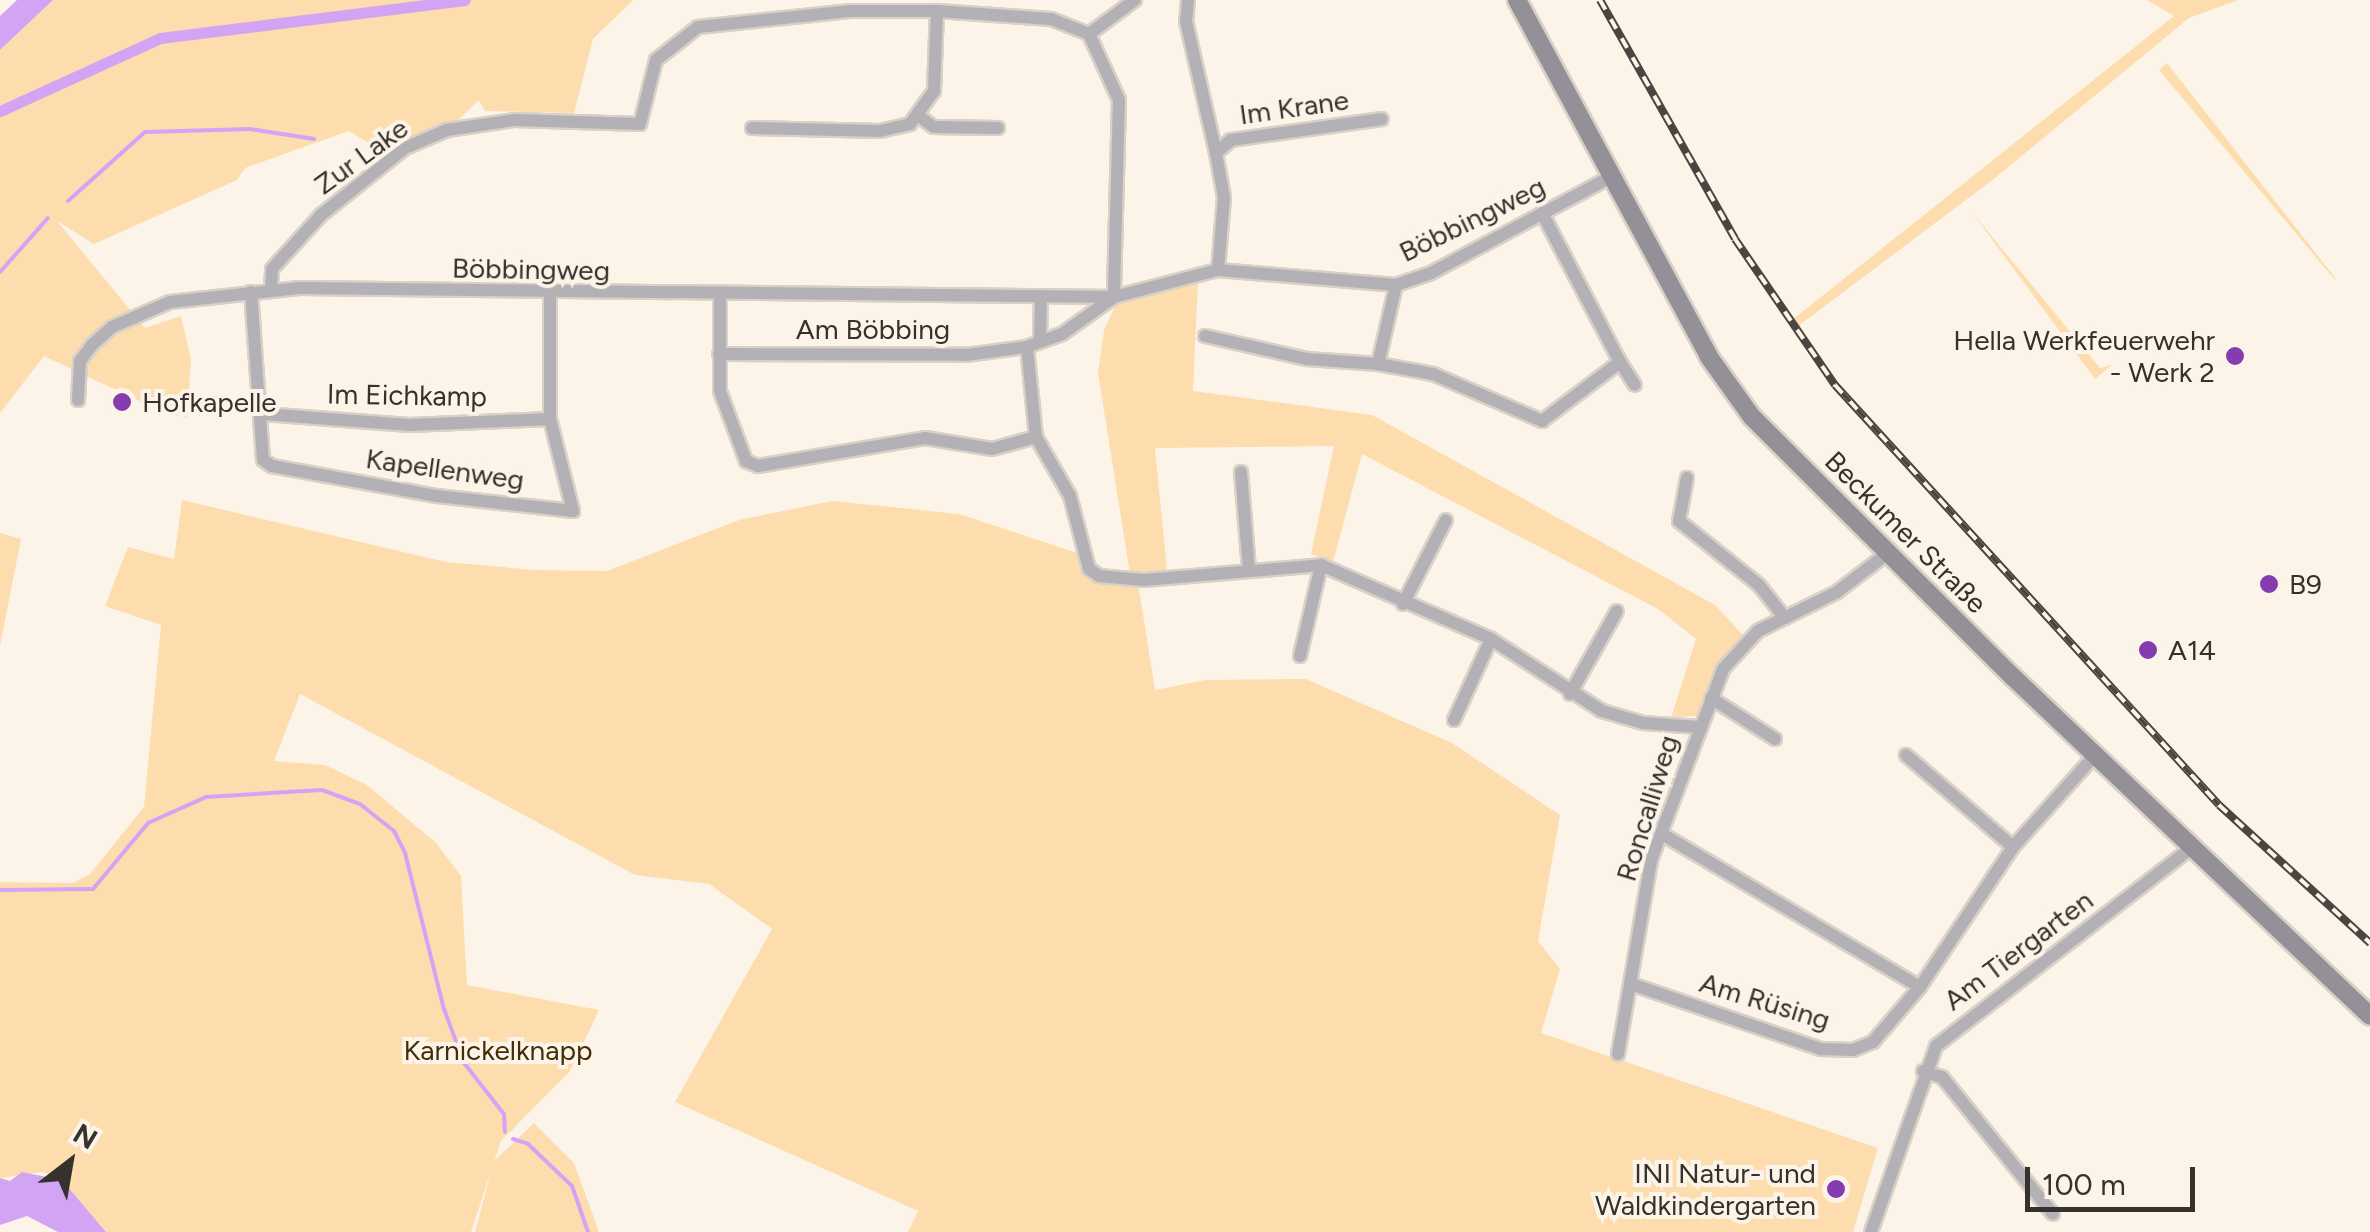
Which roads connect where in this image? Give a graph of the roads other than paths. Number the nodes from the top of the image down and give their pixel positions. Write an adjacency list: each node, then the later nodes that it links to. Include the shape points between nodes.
1 (1136, 0): 5 (street)
2 (1188, 0): 10 (street, Im Krane, via 1186,21)
3 (1517, 0): 11 (main road, Beckumer Straße)
4 (937, 11): 5 (street, via 1051,19); 6 (street, via 934,91); 15 (street, Zur Lake, via 849,11 698,27 656,60 640,124 476,122 405,148 303,234 272,270)
5 (1089, 34): 20 (street, via 1119,100)
6 (920, 117): 8 (street, via 880,131); 9 (street, via 934,127)
7 (1382, 120): 10 (street, Im Krane, via 1231,140)
8 (752, 128)
9 (998, 128)
10 (1216, 153): 13 (street, Im Krane, via 1224,197)
11 (1612, 177): 12 (street, Böbbingweg); 35 (main road, Beckumer Straße, via 1732,391)
12 (1542, 213): 14 (street, Böbbingweg, via 1431,273); 25 (street)
13 (1218, 270): 14 (street, Böbbingweg); 20 (street, Böbbingweg)
14 (1396, 284): 26 (street)
15 (271, 290): 16 (street, Böbbingweg); 17 (street, Böbbingweg)
16 (251, 292): 28 (street, Böbbingweg, via 170,302 112,327 80,361); 29 (street, Kapellenweg)
17 (550, 295): 18 (street, Böbbingweg); 30 (street, Kapellenweg)
18 (720, 296): 19 (street, Böbbingweg); 24 (street)
19 (1041, 297): 20 (street, Böbbingweg); 22 (street)
20 (1114, 297): 22 (street, Böbbingweg, via 1062,334)
21 (1205, 336): 26 (street, via 1307,359)
22 (1040, 338): 23 (street, Am Böbbing)
23 (1027, 347): 24 (street, Am Böbbing, via 966,354); 31 (street)
24 (719, 354): 31 (street, via 720,391 738,452 758,466 925,438 992,449)
25 (1620, 362): 26 (street, via 1542,421 1433,374); 27 (street)
26 (1378, 364)
27 (1635, 385)
28 (78, 400)
29 (262, 414): 30 (street, Im Eichkamp, via 410,425); 30 (street, Kapellenweg, via 262,460 272,466 437,496 572,511)
30 (550, 419)
31 (1036, 437): 37 (street, via 1070,496 1089,569 1119,582)
32 (1241, 472): 37 (street)
33 (1687, 478): 40 (street, via 1680,521 1759,585)
34 (1446, 520): 38 (street)
35 (1888, 552): 40 (street, Roncalliweg, via 1838,592); 49 (main road, Beckumer Straße)
36 (1321, 565): 37 (street); 38 (street); 42 (street)
37 (1249, 569)
38 (1403, 604): 41 (street)
39 (1618, 610): 43 (street)
40 (1785, 618): 44 (street, Roncalliweg, via 1735,648)
41 (1491, 639): 43 (street); 45 (street)
42 (1300, 656)
43 (1570, 694): 46 (street, via 1643,723)
44 (1711, 698): 46 (street, Roncalliweg); 47 (street)
45 (1454, 720)
46 (1699, 727): 50 (street, Roncalliweg)
47 (1775, 738)
48 (1906, 755): 51 (street)
49 (2095, 755): 51 (street, Am Rüsing); 52 (main road, Beckumer Straße)
50 (1662, 834): 53 (street, Roncalliweg, via 1651,860); 54 (street)
51 (2012, 846): 54 (street, Am Rüsing)
52 (2193, 847): 55 (main road, Beckumer Straße); 57 (street, Am Tiergarten, via 1959,1023)
53 (1631, 984): 54 (street, Am Rüsing, via 1821,1049 1853,1050 1873,1042); 56 (street, Roncalliweg)
54 (1920, 987)
55 (2370, 1016)
56 (1618, 1054)
57 (1922, 1071): 58 (street, via 1942,1077); 59 (street, Am Tiergarten)
58 (2053, 1214)
59 (1871, 1232)

